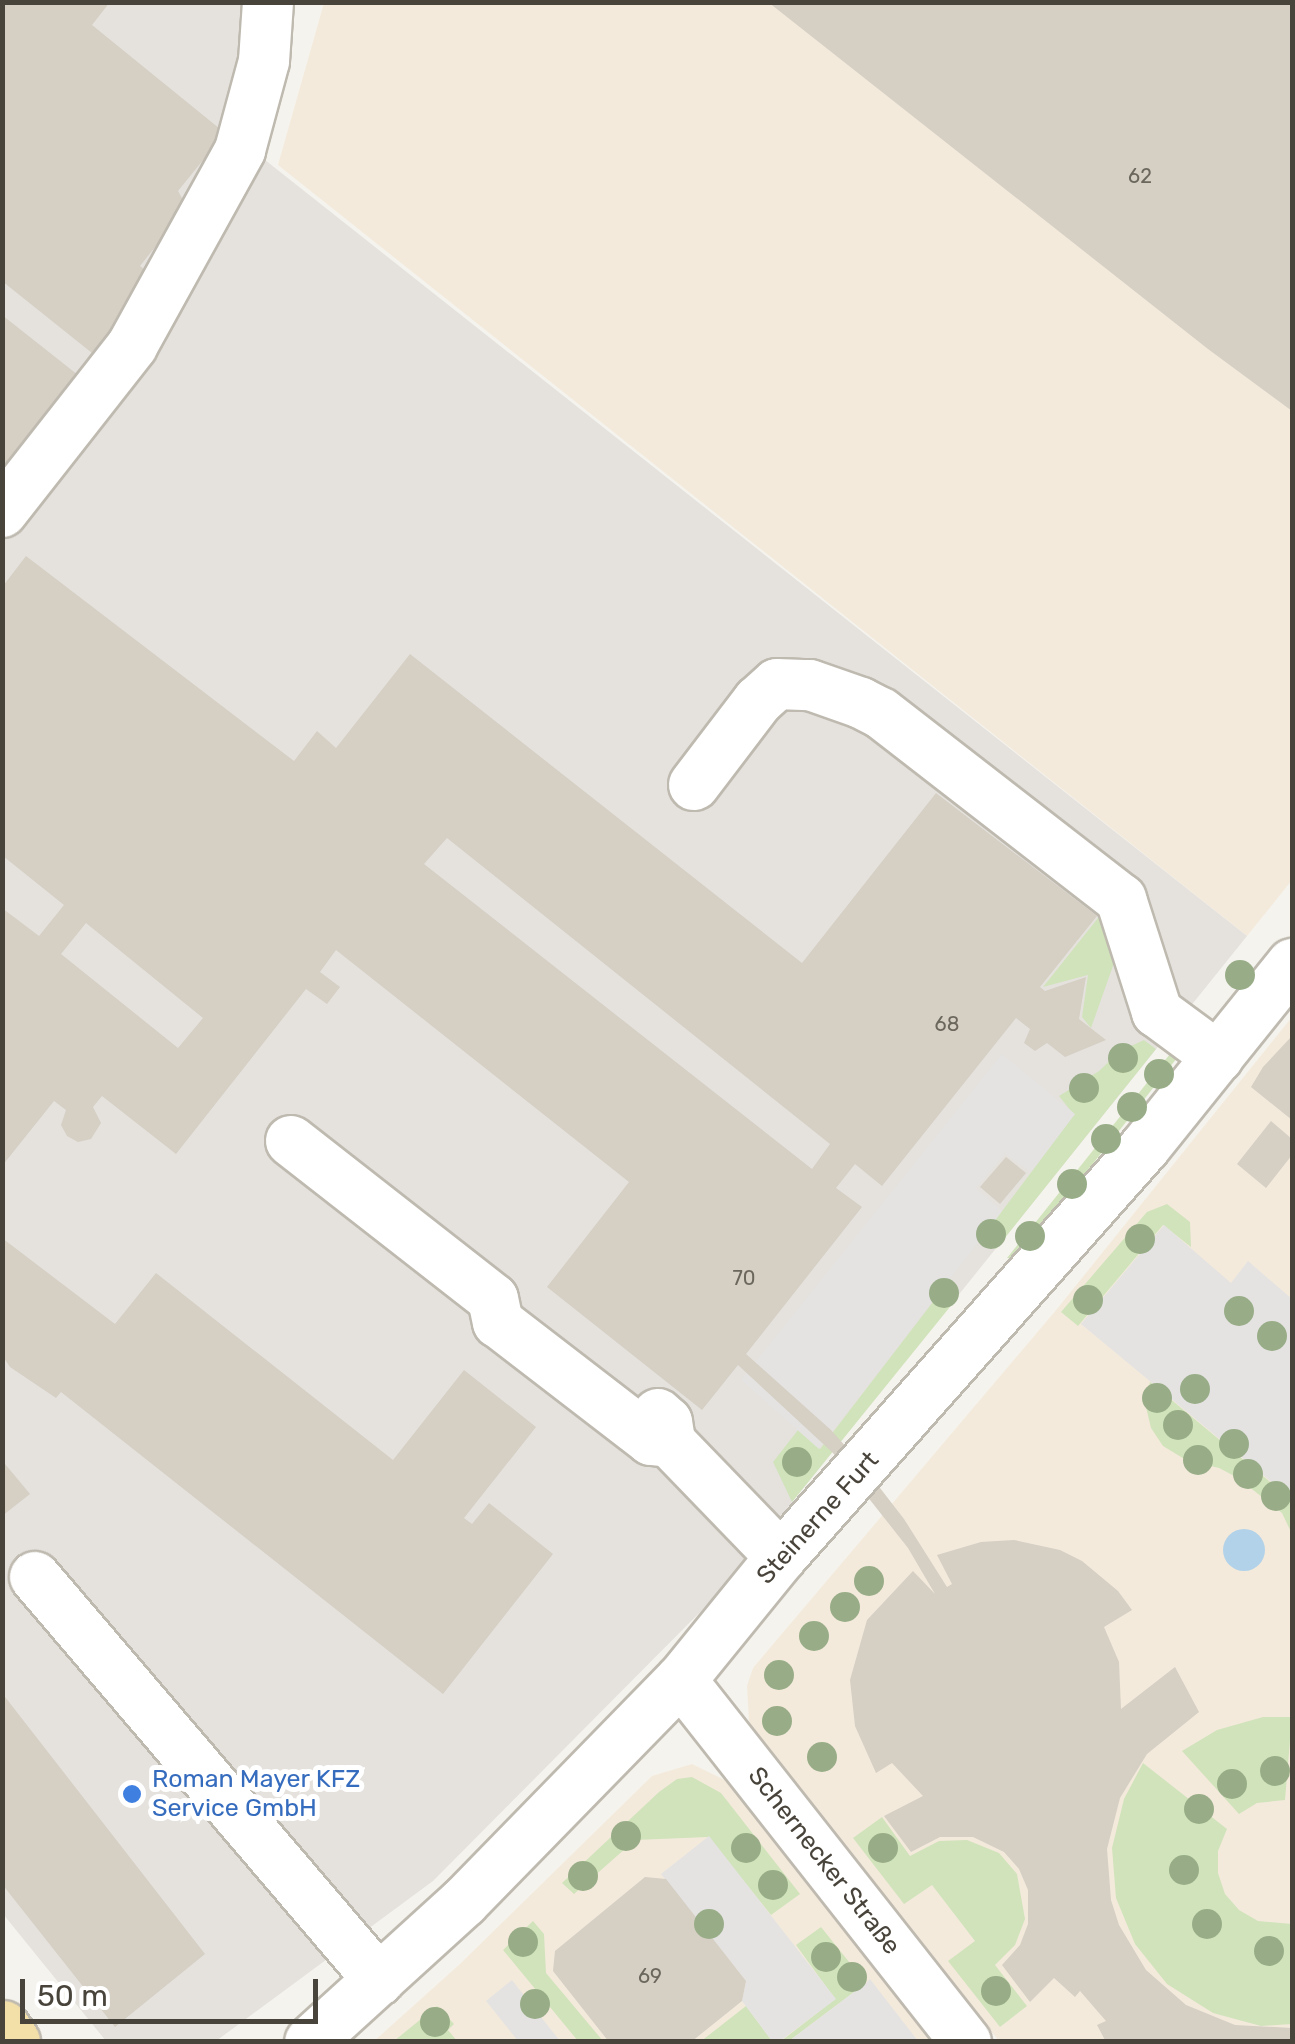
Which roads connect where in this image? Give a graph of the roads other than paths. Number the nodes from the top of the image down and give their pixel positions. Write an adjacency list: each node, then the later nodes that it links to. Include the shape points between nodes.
1 (268, 2): 2 (street, via 264,61 240,150 132,346)
2 (2, 512)
3 (694, 785): 5 (street, via 777,684 810,685 861,703 1121,899 1158,1012)
4 (1292, 964): 5 (street, Steinerne Furt)
5 (1218, 1057): 7 (street, Steinerne Furt)
6 (291, 1141): 7 (street, via 493,1299 498,1322 651,1440 670,1442)
7 (781, 1557): 9 (street, Steinerne Furt)
8 (35, 1577): 10 (street)
9 (681, 1680): 10 (street, Steinerne Furt); 14 (street, Schernecker Straße)
10 (379, 1980): 13 (street, Steinerne Furt)
11 (2, 2028): 12 (main road)
12 (12, 2042)
13 (310, 2042)
14 (966, 2042)

